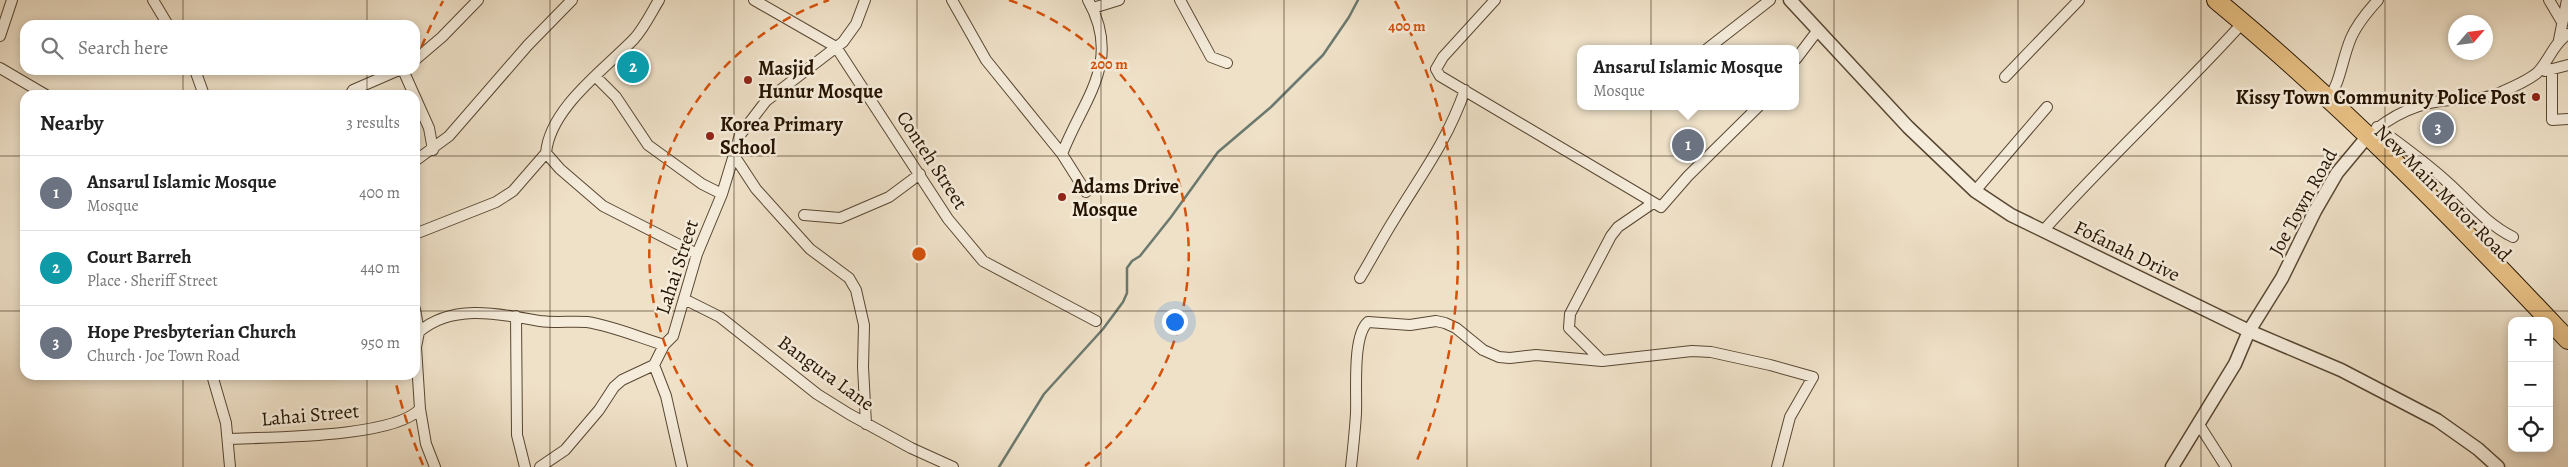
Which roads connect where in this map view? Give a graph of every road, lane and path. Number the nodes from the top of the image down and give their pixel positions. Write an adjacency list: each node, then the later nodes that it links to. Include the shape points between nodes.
1 (12, 0): 25 (street)
2 (153, 0): 21 (street)
3 (478, 0): 30 (street)
4 (572, 0): 52 (street)
5 (659, 0): 39 (street, via 635,37)
6 (754, 0): 28 (street, Conteh Street)
7 (865, 0): 28 (street, Lahai Street, via 856,24)
8 (952, 0): 54 (street, via 986,60)
9 (1119, 0): 20 (street)
10 (1180, 0): 31 (street, via 1211,57)
11 (1495, 0): 45 (street, via 1436,69 1440,76)
12 (1770, 0): 27 (street)
13 (1790, 0): 24 (street, Fofanah Drive)
14 (2079, 0): 40 (street)
15 (2202, 0): 23 (highway, New Main Motor Road)
16 (2216, 0): 46 (highway, New Main Motor Road)
17 (2378, 0): 46 (street, via 2357,25 2336,89)
18 (2549, 0): 22 (street)
19 (2567, 0): 22 (street)
20 (1091, 4): 54 (street, via 1103,55 1098,80)
21 (165, 20)
22 (2562, 22): 26 (street)
23 (2237, 29): 51 (highway, New Main Motor Road); 63 (street)
24 (1818, 30): 29 (street); 58 (street, Fofanah Drive, via 1908,127)
25 (0, 36)
26 (2564, 37): 35 (street, Joe Town Road)
27 (1712, 45)
28 (836, 47): 56 (street, Lahai Street, via 766,101 740,135); 57 (street, Conteh Street)
29 (1799, 55)
30 (420, 56)
31 (1227, 63)
32 (2568, 65): 34 (street)
33 (0, 68): 41 (street)
34 (2552, 69): 35 (street); 50 (street, via 2552,120)
35 (2537, 72): 51 (street, Joe Town Road, via 2498,94 2478,99 2447,100 2406,110)
36 (197, 75): 42 (street)
37 (388, 75): 43 (street)
38 (405, 75): 44 (street)
39 (596, 77): 53 (street, via 560,116 547,141); 60 (street, via 621,102 648,145 702,184)
40 (2005, 77)
41 (37, 90)
42 (202, 90)
43 (356, 90)
44 (412, 90)
45 (1465, 90): 61 (street); 67 (street, via 1453,124)
46 (2328, 100): 51 (highway, New Main Motor Road)
47 (2047, 106): 58 (street)
48 (420, 108): 52 (street, via 429,128)
49 (1755, 110): 61 (street, via 1661,207)
50 (2568, 119)
51 (2368, 135): 65 (street, via 2445,180 2474,210 2497,229); 70 (highway, New Main Motor Road); 73 (street, Joe Town Road, via 2328,188 2282,278); 75 (highway, New Main Motor Road)
52 (433, 150): 55 (street)
53 (546, 153): 64 (street, via 512,191 496,202); 66 (street, via 603,206)
54 (1062, 154): 59 (street)
55 (420, 158)
56 (735, 158): 60 (street, Lahai Street); 84 (street, via 756,190 810,249 849,278 856,290 864,325)
57 (920, 174): 62 (street, via 889,197 840,218); 71 (street, Conteh Street, via 948,219 983,261)
58 (1975, 191): 63 (street, Fofanah Drive)
59 (1086, 192)
60 (722, 194): 66 (street, Lahai Street)
61 (1652, 203): 78 (street, via 1610,236 1570,314 1569,328)
62 (804, 214)
63 (2043, 231): 73 (street, Fofanah Drive)
64 (420, 232)
65 (2513, 237)
66 (697, 254): 68 (street, Lahai Street)
67 (1360, 278)
68 (684, 299): 76 (street, Lahai Street, via 673,336); 84 (street, Bangura Lane, via 720,317 817,394)
69 (516, 316): 72 (street, Lahai Street, via 488,312 458,315 428,324); 76 (street, Lahai Street, via 613,327); 89 (street, via 517,435)
70 (2535, 317)
71 (1096, 321)
72 (420, 331)
73 (2249, 331): 83 (street, Joe Town Road, via 2235,364); 86 (street, Fofanah Drive, via 2341,370 2437,420)
74 (2553, 336): 77 (highway)
75 (2568, 340)
76 (664, 345): 79 (street)
77 (2568, 353)
78 (1602, 361): 93 (street, via 1551,356 1499,357 1483,350 1445,323 1436,321 1410,326 1368,322 1358,349); 94 (street, via 1692,351 1711,352 1812,377 1790,417)
79 (654, 365): 90 (street, via 614,386 600,410 565,450); 91 (street, via 666,396)
80 (214, 380): 85 (street)
81 (418, 380): 82 (street)
82 (420, 409): 85 (street, Lahai Street, via 404,420 372,427 325,434); 88 (street, via 426,444)
83 (2198, 423): 95 (street, Joe Town Road); 96 (street)
84 (866, 424): 92 (street, Bangura Lane)
85 (228, 440): 87 (street)
86 (2497, 466)
87 (230, 467)
88 (435, 467)
89 (525, 467)
90 (540, 467)
91 (682, 467)
92 (953, 467)
93 (1351, 467)
94 (1777, 467)
95 (2172, 467)
96 (2226, 467)

